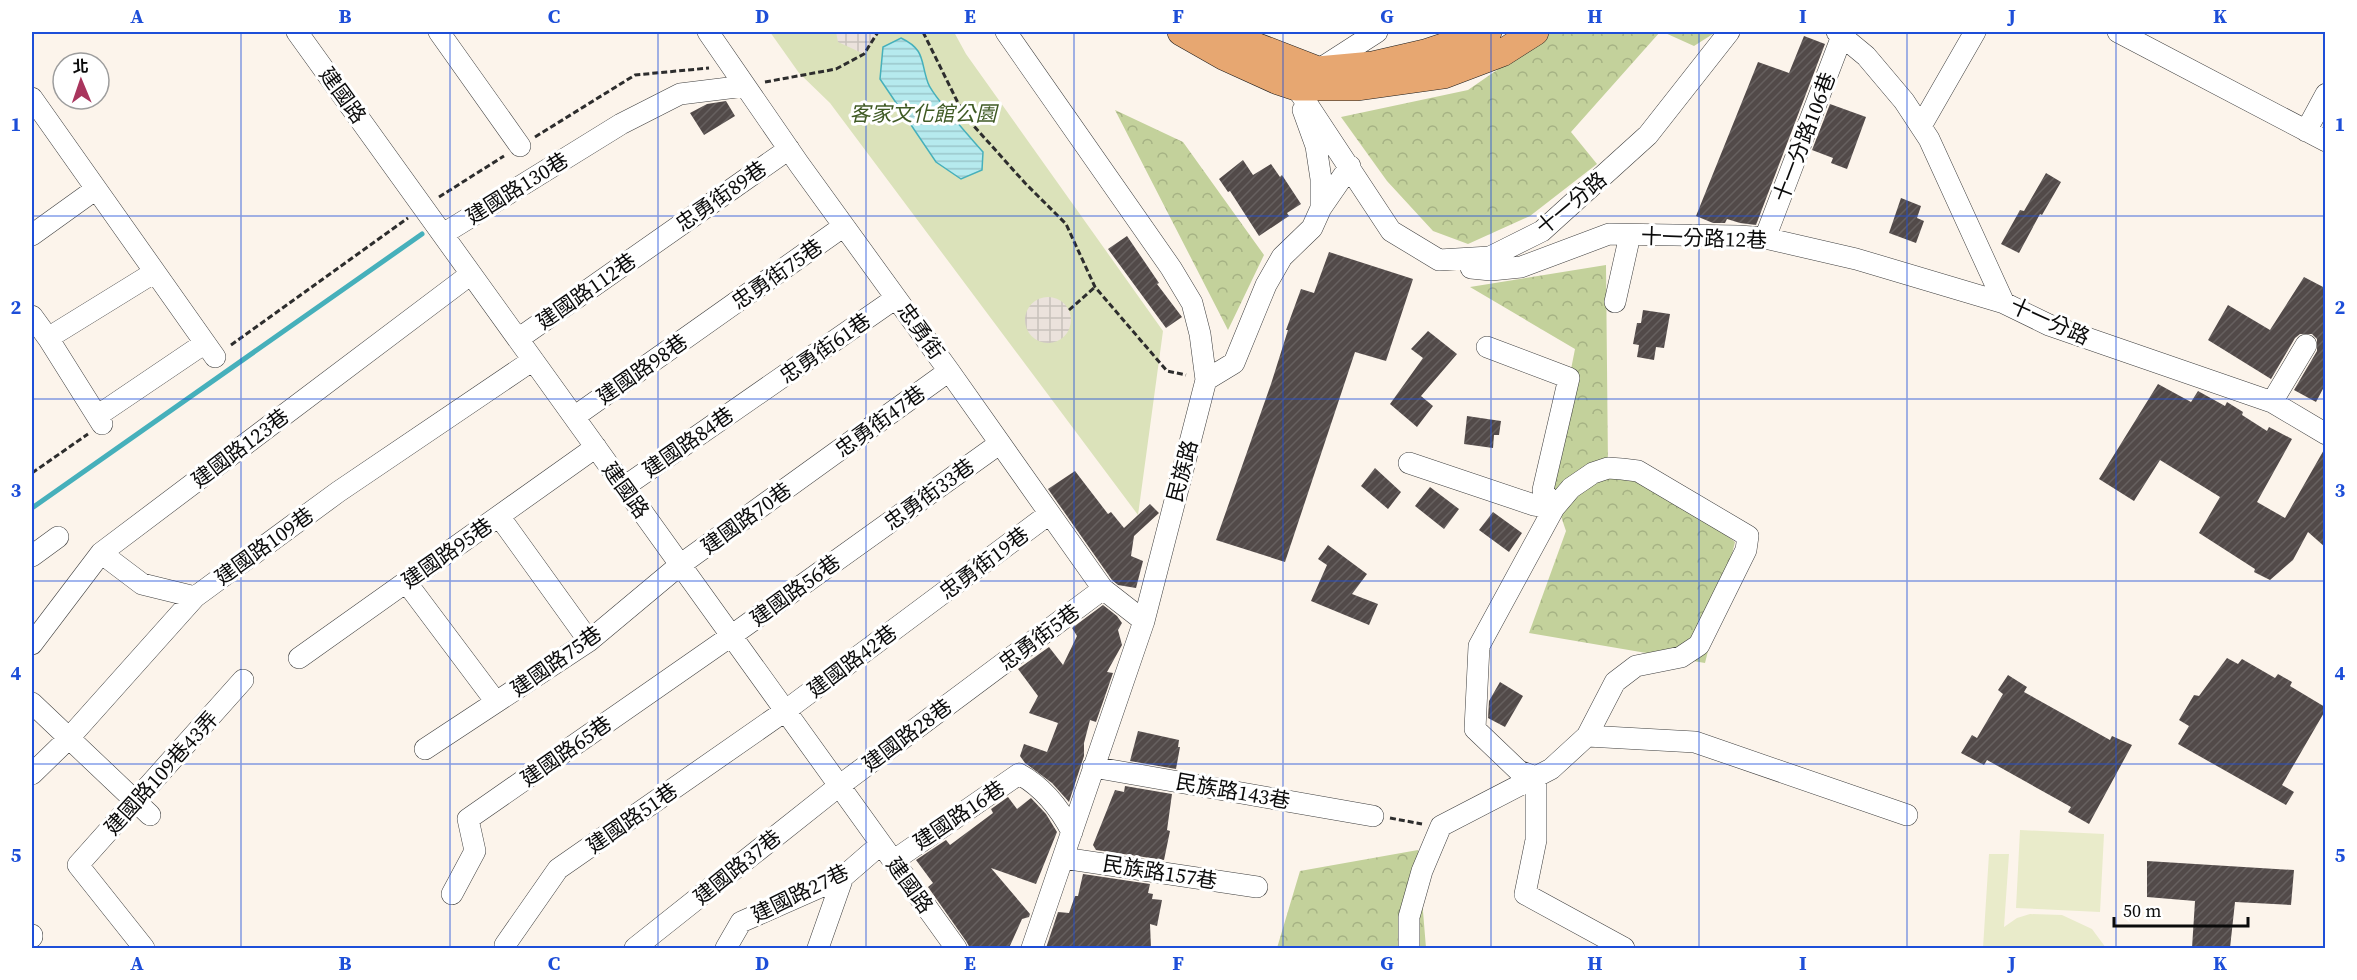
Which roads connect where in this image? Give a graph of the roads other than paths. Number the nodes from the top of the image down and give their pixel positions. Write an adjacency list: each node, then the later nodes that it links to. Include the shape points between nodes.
1 (297, 32): 28 (street, 建國路)
2 (439, 32): 22 (street)
3 (708, 32): 15 (street, 忠勇街)
4 (1006, 32): 47 (street, 民族路, via 1192,303)
5 (1181, 32): 16 (main road, via 1225,57)
6 (1219, 32): 14 (main road)
7 (1377, 32): 14 (street)
8 (1488, 32): 14 (main road, via 1373,65)
9 (1535, 32): 16 (main road, via 1502,53 1444,75 1358,87)
10 (1729, 32): 33 (street, 十一分路, via 1648,135 1542,231 1490,257)
11 (1975, 32): 19 (street)
12 (2118, 32): 20 (street)
13 (1840, 34): 19 (street, 十一分路, via 1866,56); 31 (street, 十一分路106巷)
14 (1318, 70): 16 (street)
15 (745, 86): 23 (street, 忠勇街); 28 (street, 建國路130巷, via 680,94 621,124)
16 (1296, 87): 24 (street); 26 (street, via 1316,146)
17 (2325, 94): 20 (street)
18 (34, 106): 25 (street)
19 (1921, 126): 38 (street, 十一分路)
20 (2306, 131): 21 (street)
21 (2325, 141)
22 (520, 146)
23 (789, 149): 27 (street, 忠勇街); 32 (street, 忠勇街89巷)
24 (1350, 166): 26 (street); 33 (street, via 1391,231)
25 (96, 189): 29 (street); 34 (street)
26 (1321, 208): 47 (street, via 1312,228 1282,257 1266,285 1234,363)
27 (844, 226): 36 (street, 忠勇街); 40 (street, 忠勇街75巷)
28 (443, 234): 35 (street, 建國路)
29 (32, 235)
30 (1630, 235): 31 (street, 十一分路12巷); 33 (street, 十一分路12巷, via 1609,234 1521,267 1464,268); 37 (street)
31 (1765, 238): 38 (street, 十一分路12巷, via 1856,259)
32 (654, 244): 42 (street, 建國路112巷)
33 (1439, 260)
34 (155, 272): 41 (street); 41 (street, via 210,350 100,420)
35 (471, 274): 42 (street, 建國路); 62 (street, 建國路123巷)
36 (896, 298): 46 (street, 忠勇街); 48 (street, 忠勇街61巷)
37 (1615, 302)
38 (2004, 303): 49 (street, 十一分路, via 2049,325)
39 (32, 316): 41 (street)
40 (709, 322): 50 (street, 建國路98巷)
41 (48, 338)
42 (518, 339): 45 (street, 建國路)
43 (2306, 345): 49 (street)
44 (1487, 347): 57 (street, via 1569,378 1543,490)
45 (533, 360): 50 (street, 建國路); 67 (street, 建國路109巷, via 338,492)
46 (949, 371): 52 (street, 忠勇街); 55 (street, 忠勇街47巷)
47 (1206, 380): 69 (street, 民族路)
48 (753, 398): 56 (street, 建國路84巷)
49 (2272, 402): 51 (street, 十一分路)
50 (574, 417): 53 (street, 建國路)
51 (2325, 434)
52 (999, 444): 58 (street, 忠勇街); 61 (street, 忠勇街33巷)
53 (596, 447): 56 (street, 建國路); 59 (street, 建國路95巷)
54 (1409, 463): 57 (street, via 1534,505)
55 (811, 471): 64 (street, 建國路70巷)
56 (624, 487): 64 (street, 建國路)
57 (1554, 508): 79 (street, via 1571,488 1593,473 1622,468 1638,471 1748,536 1746,550 1700,645 1681,657 1636,666 1615,682); 84 (street, via 1479,646 1475,729 1519,771)
58 (1049, 514): 66 (street, 忠勇街); 68 (street, 忠勇街19巷)
59 (499, 516): 65 (street, 建國路95巷); 71 (street)
60 (58, 537): 63 (street)
61 (860, 543): 70 (street, 建國路56巷)
62 (101, 553): 67 (street, via 142,584); 72 (street, 建國路123巷)
63 (32, 555)
64 (680, 565): 70 (street, 建國路); 71 (street, 建國路75巷)
65 (406, 582): 73 (street, 建國路95巷); 76 (street)
66 (1103, 589): 69 (street, 忠勇街); 75 (street, 忠勇街5巷)
67 (195, 597): 80 (street, 建國路109巷)
68 (919, 611): 78 (street, 建國路42巷)
69 (1144, 621): 82 (street, 民族路)
70 (731, 636): 78 (street, 建國路); 94 (street, 建國路65巷, via 468,819 475,851)
71 (589, 641): 76 (street, 建國路75巷)
72 (32, 644)
73 (299, 658)
74 (243, 680): 86 (street, 建國路109巷43弄)
75 (975, 685): 85 (street, 建國路28巷)
76 (496, 702): 81 (street, 建國路75巷)
77 (32, 703): 80 (street)
78 (785, 711): 85 (street, 建國路); 96 (street, 建國路51巷, via 558,869)
79 (1587, 736): 84 (street, via 1551,769); 87 (street, via 1695,742)
80 (69, 738): 83 (street, 建國路109巷); 86 (street)
81 (425, 749)
82 (1093, 767): 88 (street, 民族路143巷); 89 (street, 民族路)
83 (32, 774)
84 (1536, 777): 102 (street, via 1441,826 1409,917); 103 (street, via 1536,840 1525,894)
85 (839, 786): 90 (street, 建國路); 97 (street, 建國路37巷)
86 (142, 809): 95 (street, 建國路109巷43弄, via 78,865)
87 (1907, 815)
88 (1373, 816)
89 (1072, 832): 90 (street, 建國路16巷, via 1036,783 1018,774); 91 (street, 民族路)
90 (887, 852): 92 (street, 建國路27巷); 100 (street, 建國路)
91 (1063, 858): 93 (street, 民族路157巷); 101 (street, 民族路)
92 (843, 877): 98 (street, 建國路27巷, via 741,922); 99 (street)
93 (1257, 887)
94 (452, 894)
95 (144, 948)
96 (506, 948)
97 (635, 948)
98 (726, 948)
99 (818, 948)
100 (955, 948)
101 (1032, 948)
102 (1409, 948)
103 (1624, 948)

